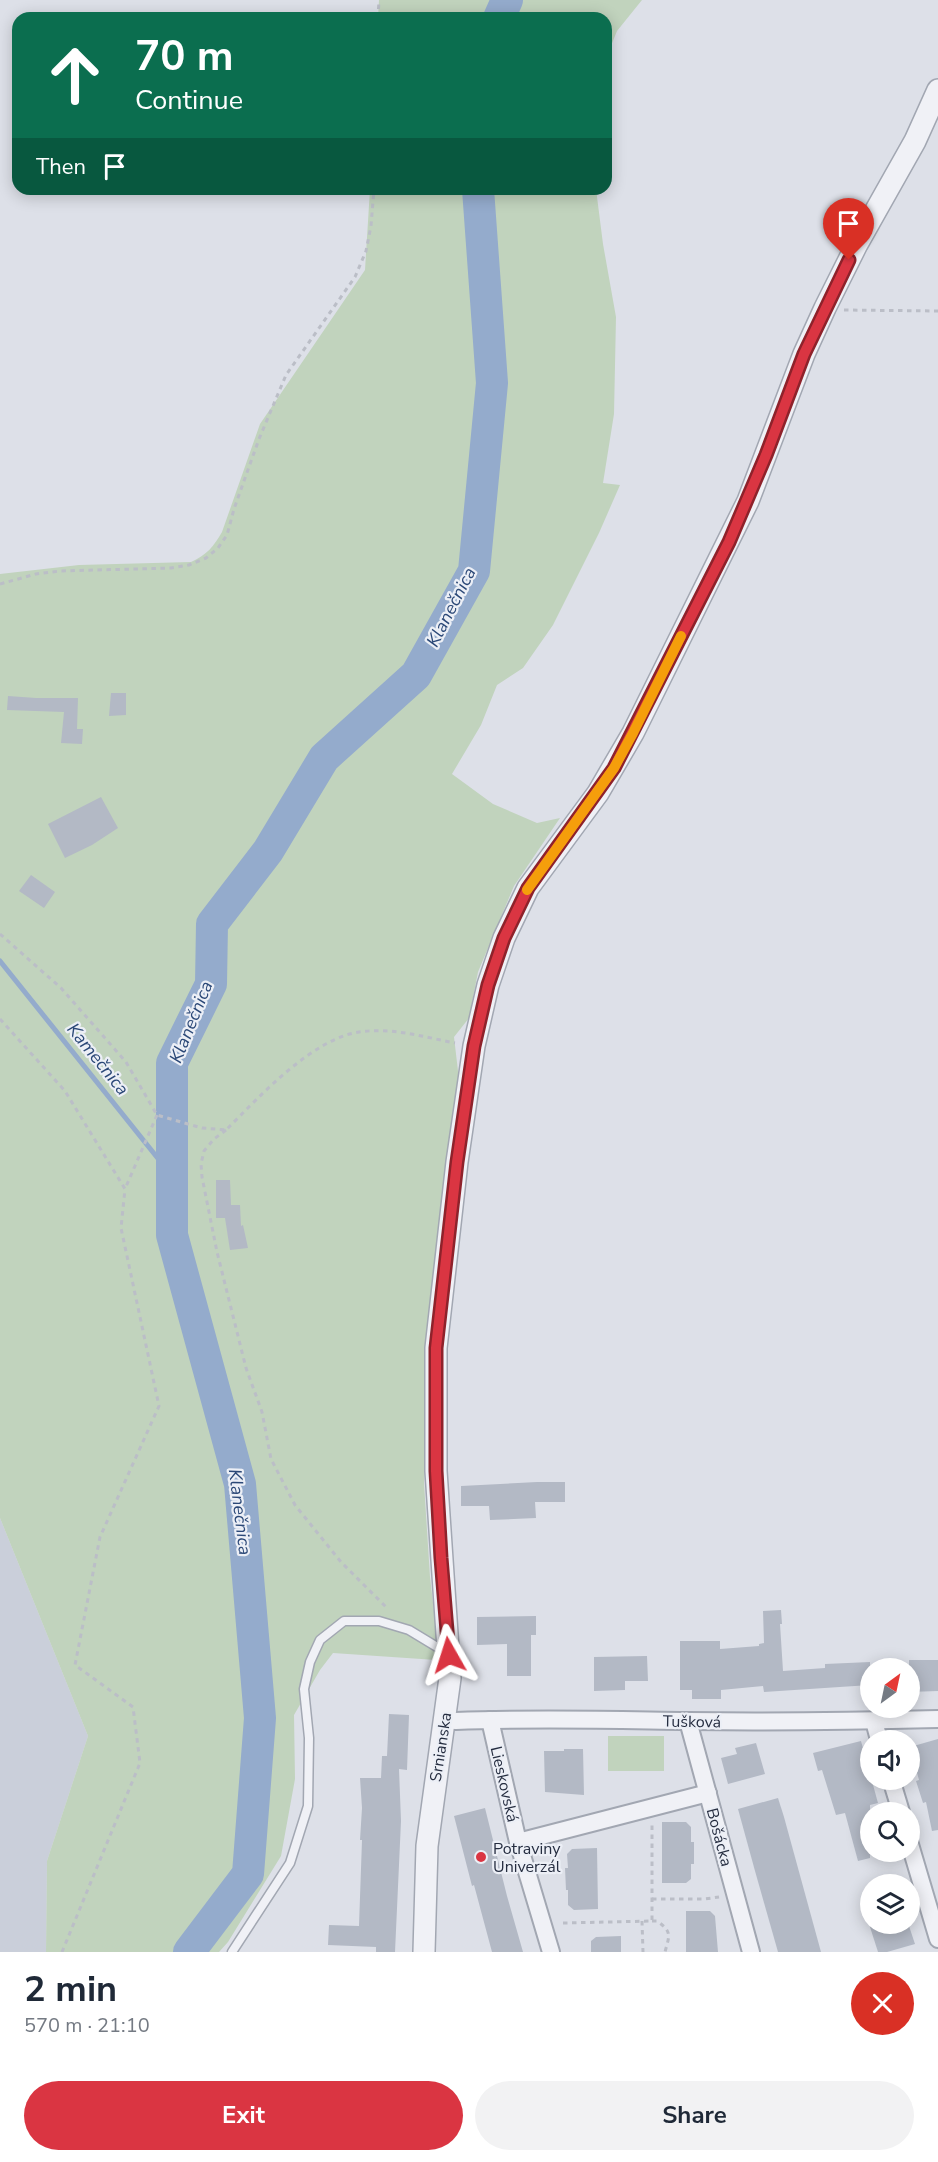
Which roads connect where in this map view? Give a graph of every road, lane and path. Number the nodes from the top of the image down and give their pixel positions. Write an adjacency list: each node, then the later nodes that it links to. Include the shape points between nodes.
1 (938, 90): 3 (street, Srnianska, via 915,141)
2 (374, 195): 5 (path, via 366,251 355,277 286,375 227,535 218,548 206,558 171,568 60,571)
3 (825, 308): 4 (path); 8 (street, Srnianska, via 748,501 633,733 598,793 543,866 513,917 495,961)
4 (938, 310)
5 (0, 584)
6 (0, 934): 9 (path, via 61,988 126,1062)
7 (0, 1019): 11 (path, via 65,1091)
8 (474, 1046): 10 (path, via 395,1032 338,1036 266,1089); 13 (street, Srnianska, via 436,1348 436,1471)
9 (157, 1115): 10 (path, via 202,1128); 11 (path)
10 (226, 1130): 12 (path, via 204,1151 202,1177 217,1252 246,1368 262,1412 271,1459 295,1505 341,1562)
11 (125, 1189): 30 (path, via 121,1228 159,1406 100,1537 75,1665 133,1707 140,1763)
12 (408, 1630): 13 (lane); 31 (lane, via 379,1621 344,1621 320,1640 304,1689 309,1738 308,1806 290,1863)
13 (449, 1655): 15 (street, Srnianska)
14 (938, 1719): 18 (street, Tušková)
15 (445, 1720): 16 (street, Tušková); 32 (street, Srnianska, via 427,1846)
16 (490, 1720): 17 (street, Tušková); 22 (street, Lieskovská)
17 (688, 1721): 18 (street, Tušková); 20 (street, Bošácka)
18 (874, 1721): 19 (street)
19 (876, 1730)
20 (708, 1793): 22 (street); 36 (street, Bošácka)
21 (652, 1817): 25 (path)
22 (518, 1842): 33 (street, Lieskovská)
23 (915, 1862): 29 (street)
24 (722, 1896): 25 (path)
25 (652, 1899): 27 (path)
26 (642, 1921): 27 (path); 28 (path); 34 (path)
27 (652, 1921): 35 (path, via 668,1931)
28 (563, 1923)
29 (938, 1939)
30 (62, 1952)
31 (232, 1952)
32 (424, 1952)
33 (551, 1952)
34 (642, 1952)
35 (665, 1952)
36 (751, 1952)

